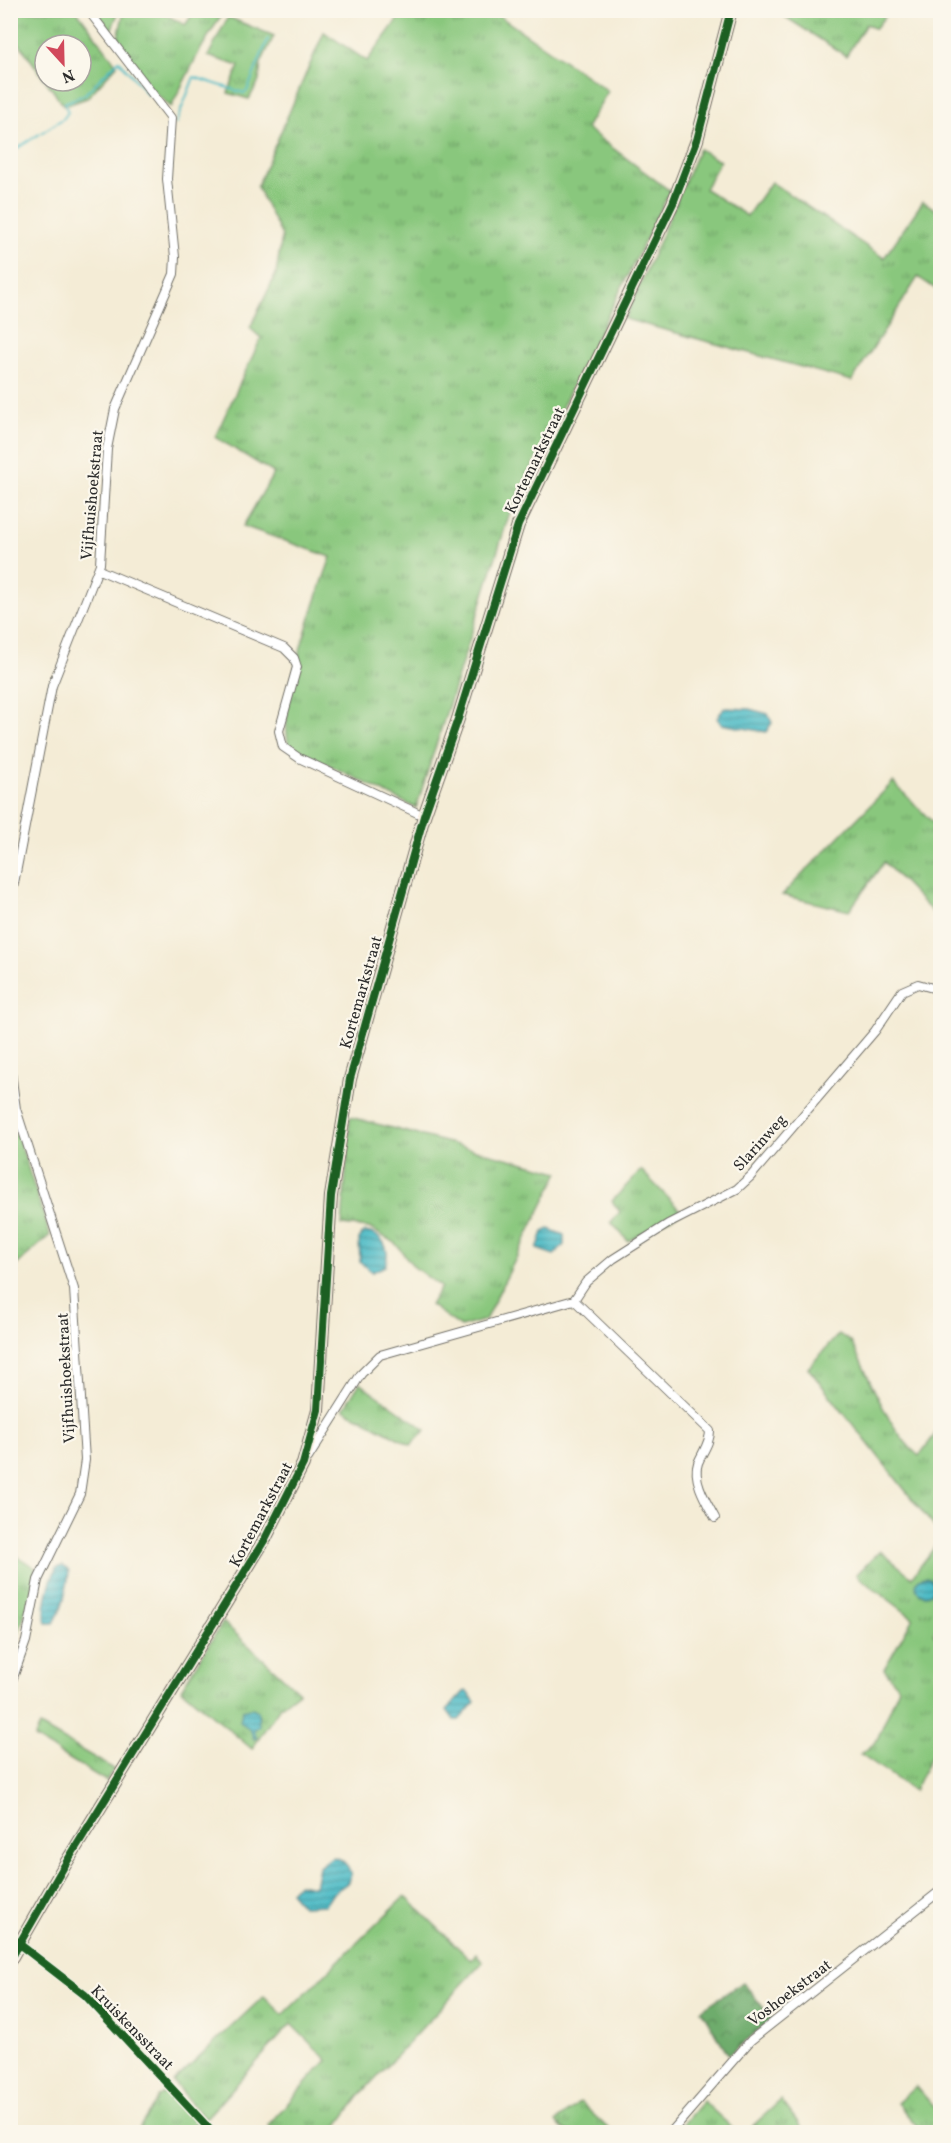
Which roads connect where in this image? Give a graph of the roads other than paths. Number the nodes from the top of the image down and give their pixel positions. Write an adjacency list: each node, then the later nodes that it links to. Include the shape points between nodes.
1 (88, 10): 3 (street, Vijfhuishoekstraat, via 171,118 167,179 176,256 170,289 115,409 107,449)
2 (731, 10): 4 (street, Kortemarkstraat, via 697,140 673,203 518,525)
3 (99, 570): 4 (street, via 284,648 297,667 279,731 283,747); 5 (street, Vijfhuishoekstraat, via 52,686)
4 (424, 816): 9 (street, Kortemarkstraat, via 350,1079 331,1196 318,1410)
5 (10, 904)
6 (940, 990): 8 (street, Slarinweg, via 918,984 902,991 875,1031 751,1176 737,1189 668,1224 613,1259 586,1282)
7 (10, 1065): 11 (street, Vijfhuishoekstraat, via 16,1109 74,1289 85,1460 80,1494 38,1580 26,1641)
8 (574, 1300): 9 (street, via 380,1355 361,1374); 10 (street, via 710,1431 697,1465 697,1478)
9 (303, 1464): 13 (street, Kortemarkstraat, via 265,1539)
10 (715, 1518)
11 (10, 1686)
12 (940, 1891): 16 (street, Voshoekstraat, via 751,2040)
13 (19, 1943): 14 (street, Kortemarkstraat); 15 (street, Kruiskensstraat, via 85,1995)
14 (10, 1960)
15 (212, 2133)
16 (671, 2133)

